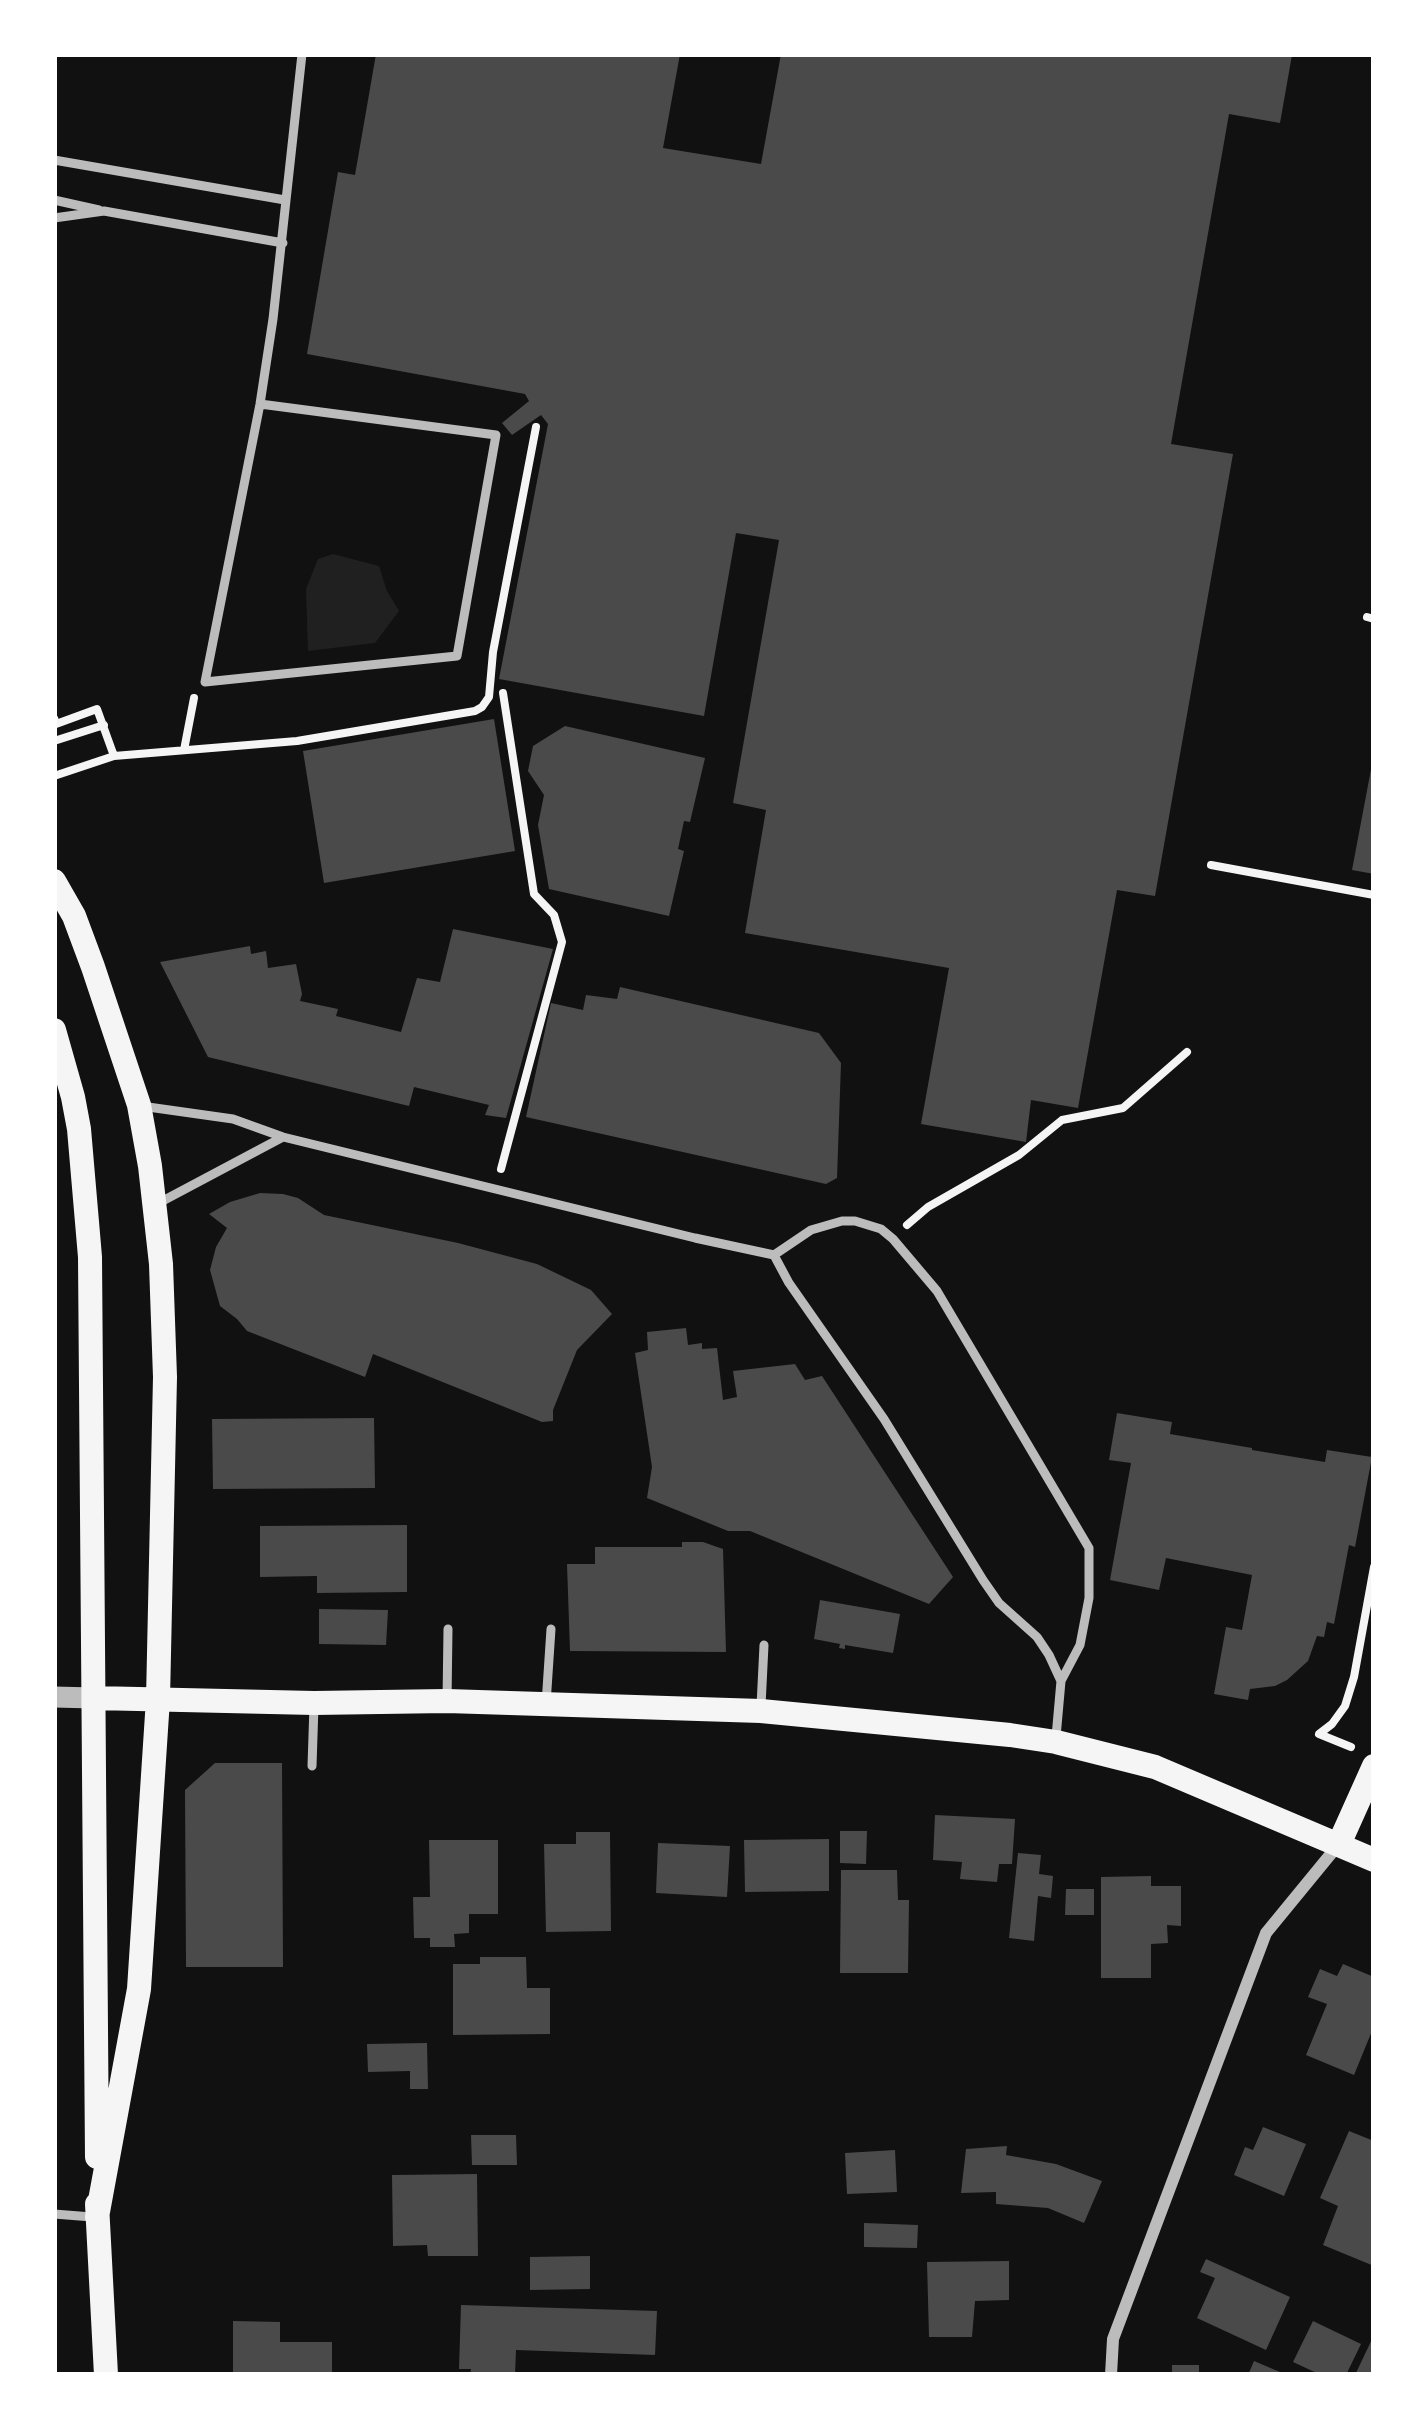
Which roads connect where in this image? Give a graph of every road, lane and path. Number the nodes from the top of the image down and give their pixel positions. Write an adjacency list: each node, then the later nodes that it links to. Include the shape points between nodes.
1 (302, 54): 4 (lane)
2 (54, 160): 4 (lane)
3 (54, 200): 5 (lane)
4 (285, 200): 7 (lane)
5 (104, 211): 6 (lane); 7 (lane)
6 (54, 218)
7 (283, 243): 8 (lane)
8 (260, 404): 8 (lane, via 206,682 457,656 496,435)
9 (503, 693): 21 (path, via 534,894 554,915 562,941)
10 (54, 718): 11 (path, via 56,724 97,709)
11 (104, 725): 12 (path); 13 (path)
12 (54, 742)
13 (114, 756)
14 (1211, 865): 16 (path)
15 (54, 881): 19 (main road, via 87,950)
16 (1374, 895)
17 (54, 1030): 31 (main road, via 76,1113 88,1216)
18 (1186, 1052): 23 (path, via 1123,1108 1062,1120 928,1207)
19 (139, 1105): 20 (lane); 22 (main road)
20 (283, 1137): 21 (lane); 22 (lane)
21 (496, 1187): 24 (lane)
22 (155, 1205): 32 (main road, via 165,1377)
23 (893, 1239): 24 (lane, via 880,1228 842,1221); 29 (lane, via 937,1292 1089,1548 1080,1645)
24 (773, 1255): 29 (lane, via 983,1580 1037,1637)
25 (1374, 1567): 37 (path, via 1345,1706 1319,1734)
26 (551, 1628): 35 (lane)
27 (448, 1629): 33 (lane)
28 (764, 1645): 36 (lane)
29 (1061, 1681): 38 (lane)
30 (54, 1697): 31 (street)
31 (94, 1697): 32 (main road); 44 (main road)
32 (158, 1700): 34 (main road); 44 (main road, via 139,1989)
33 (447, 1701): 34 (main road); 35 (main road)
34 (314, 1703): 39 (lane)
35 (546, 1704): 36 (main road)
36 (761, 1711): 38 (main road)
37 (1328, 1738)
38 (1056, 1742): 41 (main road, via 1155,1767)
39 (312, 1766)
40 (1374, 1766): 41 (main road)
41 (1339, 1844): 42 (main road); 46 (street, via 1267,1934 1113,2339)
42 (1374, 1860)
43 (54, 2214): 44 (lane)
44 (97, 2217): 45 (main road)
45 (106, 2375)
46 (1111, 2375)

